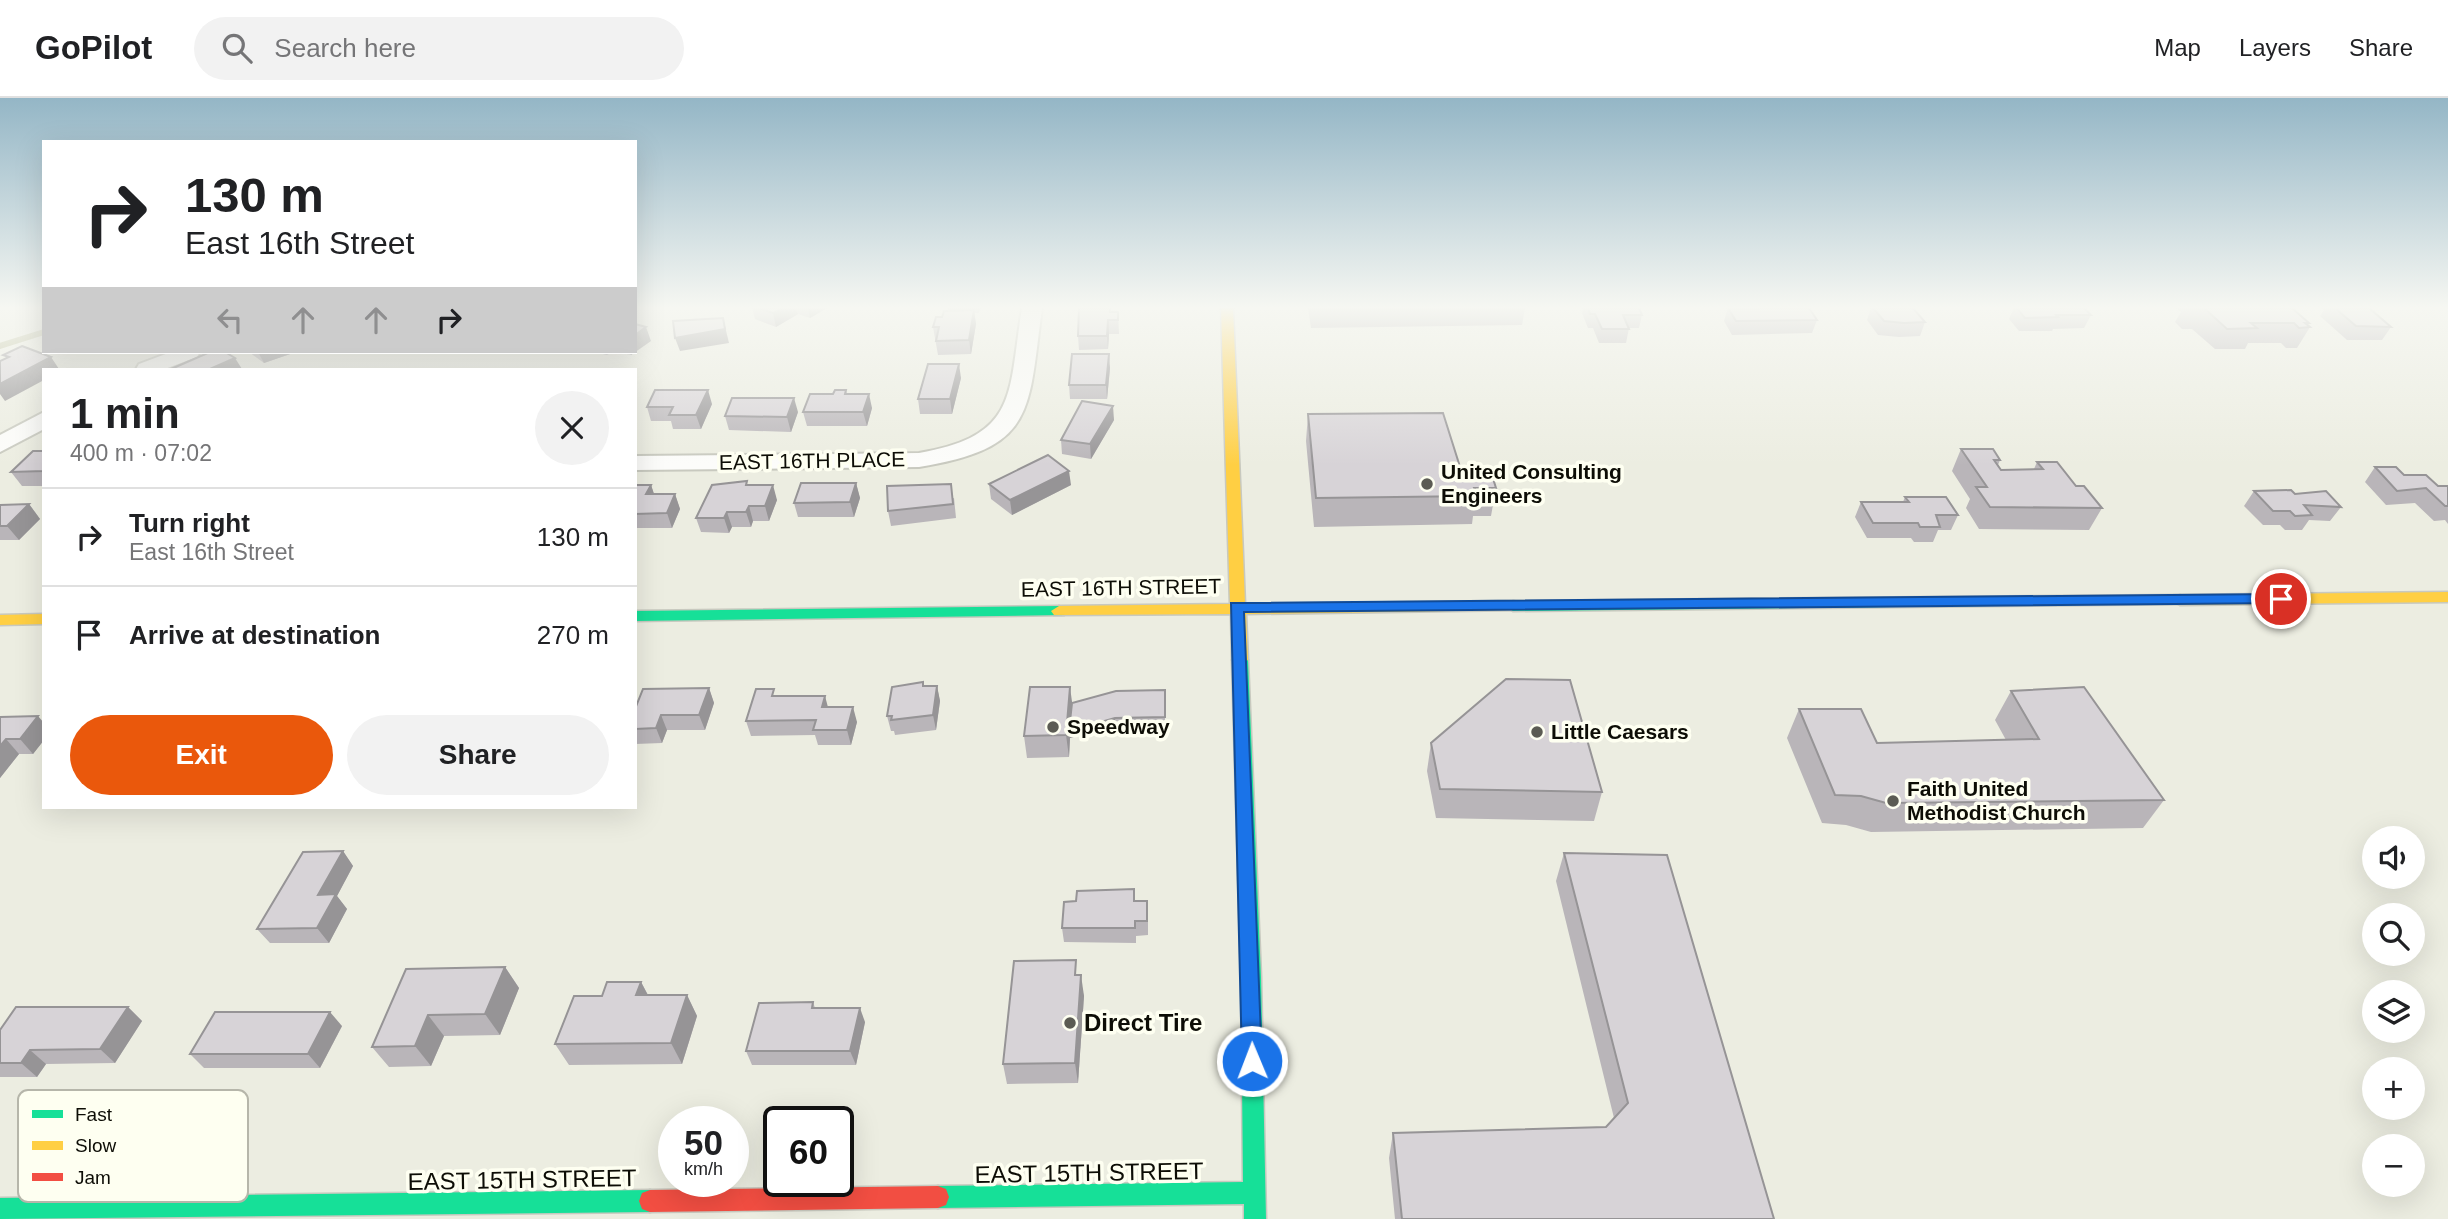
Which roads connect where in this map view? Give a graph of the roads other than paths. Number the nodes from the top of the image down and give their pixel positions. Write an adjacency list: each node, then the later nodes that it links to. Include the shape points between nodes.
1 (168, 360): 4 (street)
2 (1023, 360): 7 (street, EAST 16TH PLACE, via 1014,412 1006,426 986,443 946,458)
3 (1229, 360): 9 (street)
4 (149, 368)
5 (42, 420): 6 (street)
6 (0, 445)
7 (637, 463)
8 (2448, 597): 9 (street, EAST 16TH STREET)
9 (1236, 607): 10 (street, EAST 16TH STREET); 13 (street, via 1251,977)
10 (637, 616)
11 (42, 619): 12 (street)
12 (0, 620)
13 (1254, 1193): 14 (street, EAST 15TH STREET); 15 (street)
14 (0, 1209)
15 (1255, 1219)

